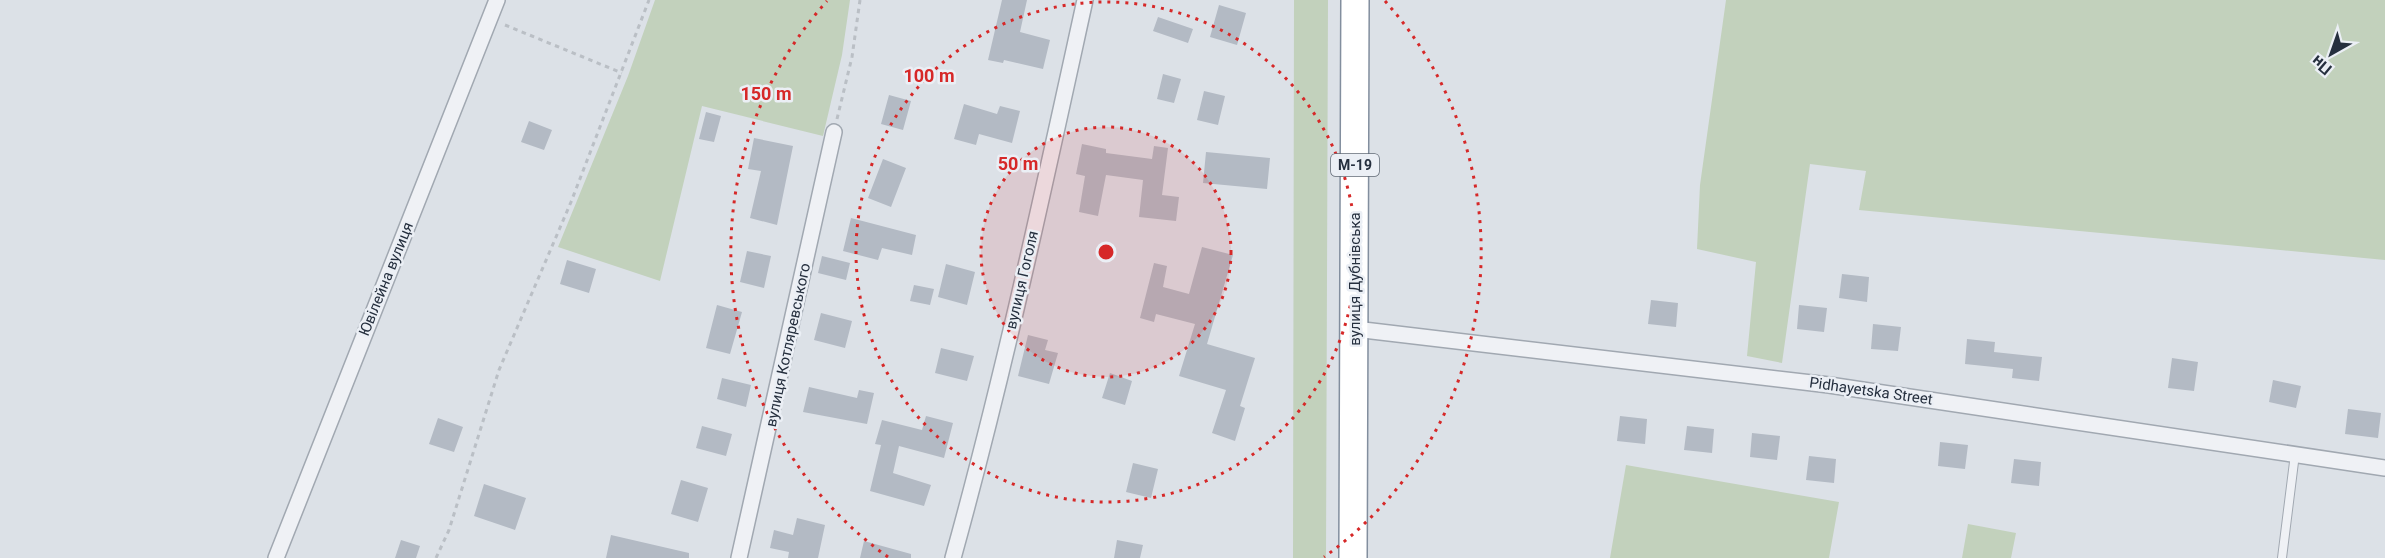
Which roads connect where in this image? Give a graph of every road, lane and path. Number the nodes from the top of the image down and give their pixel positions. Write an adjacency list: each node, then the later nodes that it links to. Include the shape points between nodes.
1 (497, 0): 6 (street, Ювілейна вулиця)
2 (649, 0): 7 (path)
3 (860, 0): 8 (path, via 852,57)
4 (1085, 0): 15 (street, вулиця Гоголя, via 1029,250)
5 (1355, 0): 9 (highway, вулиця Дубнівська / М-19)
6 (489, 18): 7 (path); 12 (street, Ювілейна вулиця)
7 (622, 73): 13 (path, via 572,202 499,370)
8 (834, 132): 14 (street, вулиця Котляревського)
9 (1355, 329): 10 (street, Pidhayetska Street, via 1829,385); 16 (highway, вулиця Дубнівська / М-19)
10 (2295, 453): 11 (street, Pidhayetska Street); 17 (lane)
11 (2385, 468)
12 (276, 558)
13 (436, 558)
14 (740, 558)
15 (953, 558)
16 (1353, 558)
17 (2282, 558)

